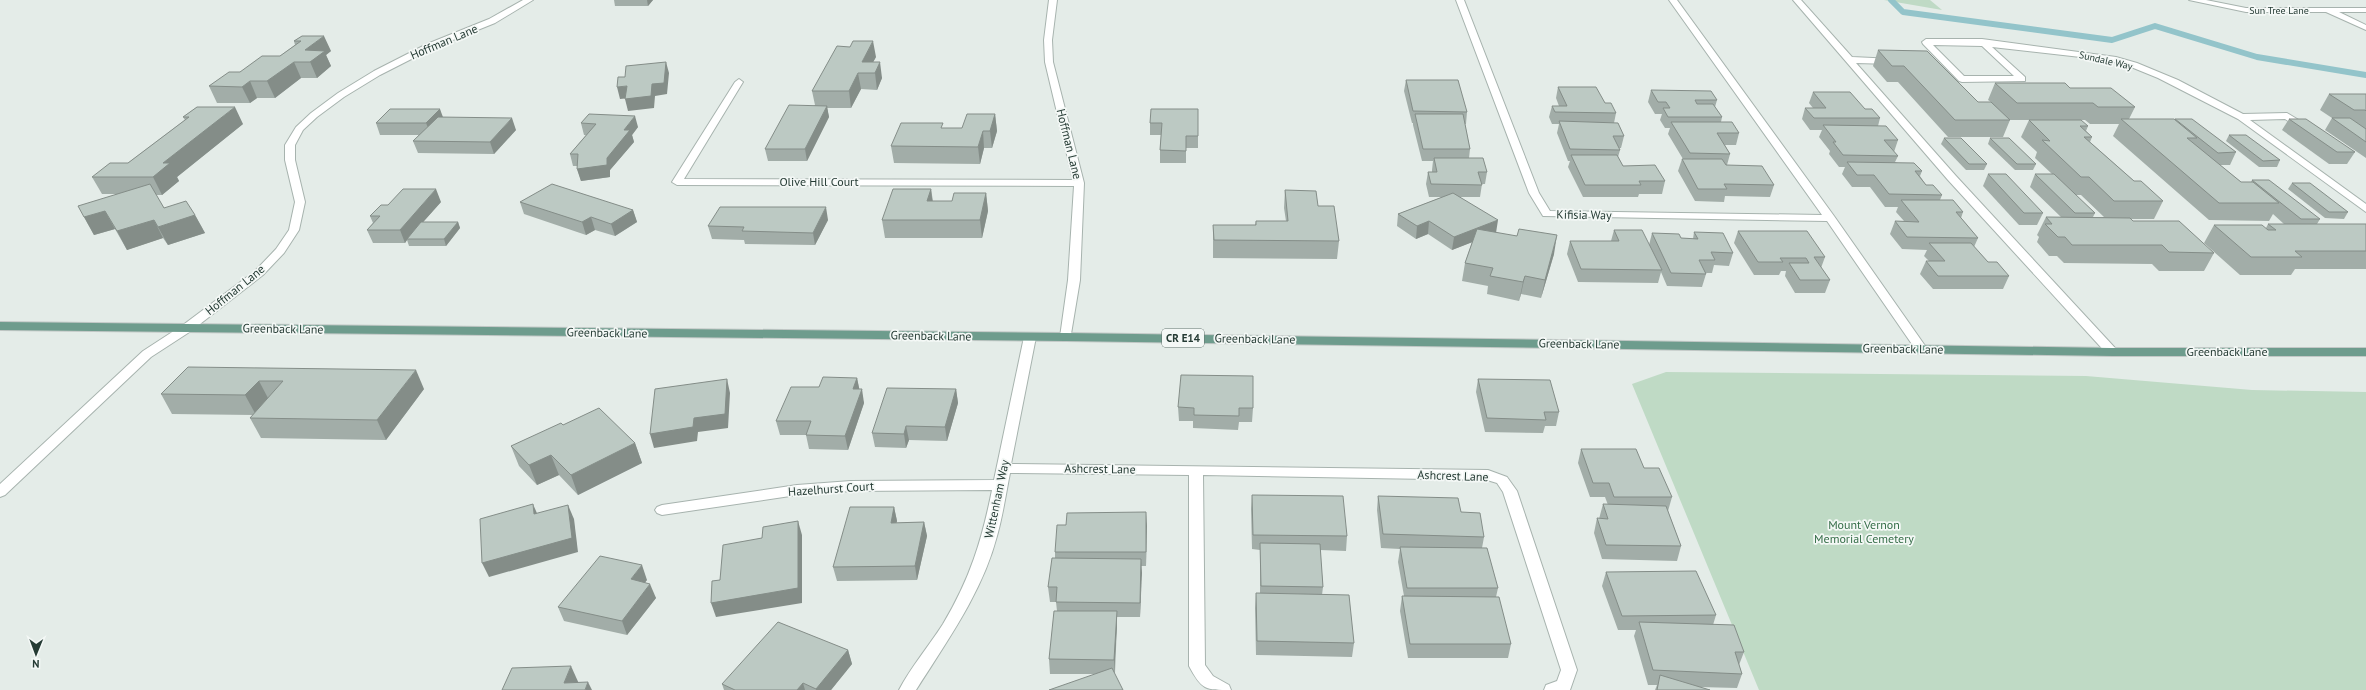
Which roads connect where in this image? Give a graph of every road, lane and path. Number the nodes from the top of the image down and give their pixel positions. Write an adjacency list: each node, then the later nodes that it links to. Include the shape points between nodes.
1 (529, 0): 22 (street, Hoffman Lane, via 492,21 430,46 377,73 341,95 299,129 290,145 290,160 300,202 294,230 280,251 259,273)
2 (1053, 0): 18 (street, Hoffman Lane, via 1048,40 1049,62)
3 (1460, 0): 20 (street, Kifisia Way, via 1534,193 1547,214)
4 (1673, 0): 20 (street)
5 (1797, 0): 11 (street)
6 (2193, 0): 7 (street, Sun Tree Lane, via 2246,10)
7 (2326, 10): 8 (street, Sun Tree Lane); 9 (street)
8 (2366, 10)
9 (2366, 28)
10 (1982, 42): 14 (street, Sundale Way, via 1926,42); 14 (street, via 2022,79 1962,79); 16 (street, Sundale Way, via 2091,54 2133,64)
11 (1850, 60): 12 (street); 26 (street, via 1952,178)
12 (1897, 61)
13 (1928, 61): 14 (street)
14 (1944, 62)
15 (739, 82): 18 (street, Olive Hill Court, via 677,182)
16 (2241, 117): 17 (street, via 2287,116); 19 (street, Sundale Way)
17 (2313, 134)
18 (1079, 183): 24 (street, Hoffman Lane, via 1074,280)
19 (2366, 209)
20 (1830, 218): 25 (street)
21 (0, 326): 22 (main road, Greenback Lane / CR E14)
22 (187, 328): 23 (main road, Greenback Lane / CR E14); 31 (street, Hoffman Lane, via 147,354)
23 (1030, 337): 24 (main road, Greenback Lane / CR E14); 28 (street, Wittenham Way)
24 (1066, 337): 25 (main road, Greenback Lane / CR E14)
25 (1922, 350): 26 (main road, Greenback Lane / CR E14)
26 (2112, 352): 27 (main road, Greenback Lane / CR E14)
27 (2366, 352)
28 (1003, 468): 29 (street, Ashcrest Lane); 30 (street, Wittenham Way)
29 (1196, 471): 34 (street, via 1197,666 1207,681); 35 (street, Ashcrest Lane, via 1488,476 1502,480 1510,491 1569,670 1564,685)
30 (1001, 485): 32 (street, Hazelhurst Court, via 850,486 797,490); 33 (street, Wittenham Way, via 990,536 970,589)
31 (0, 492)
32 (662, 510)
33 (907, 690)
34 (1224, 690)
35 (1552, 690)

